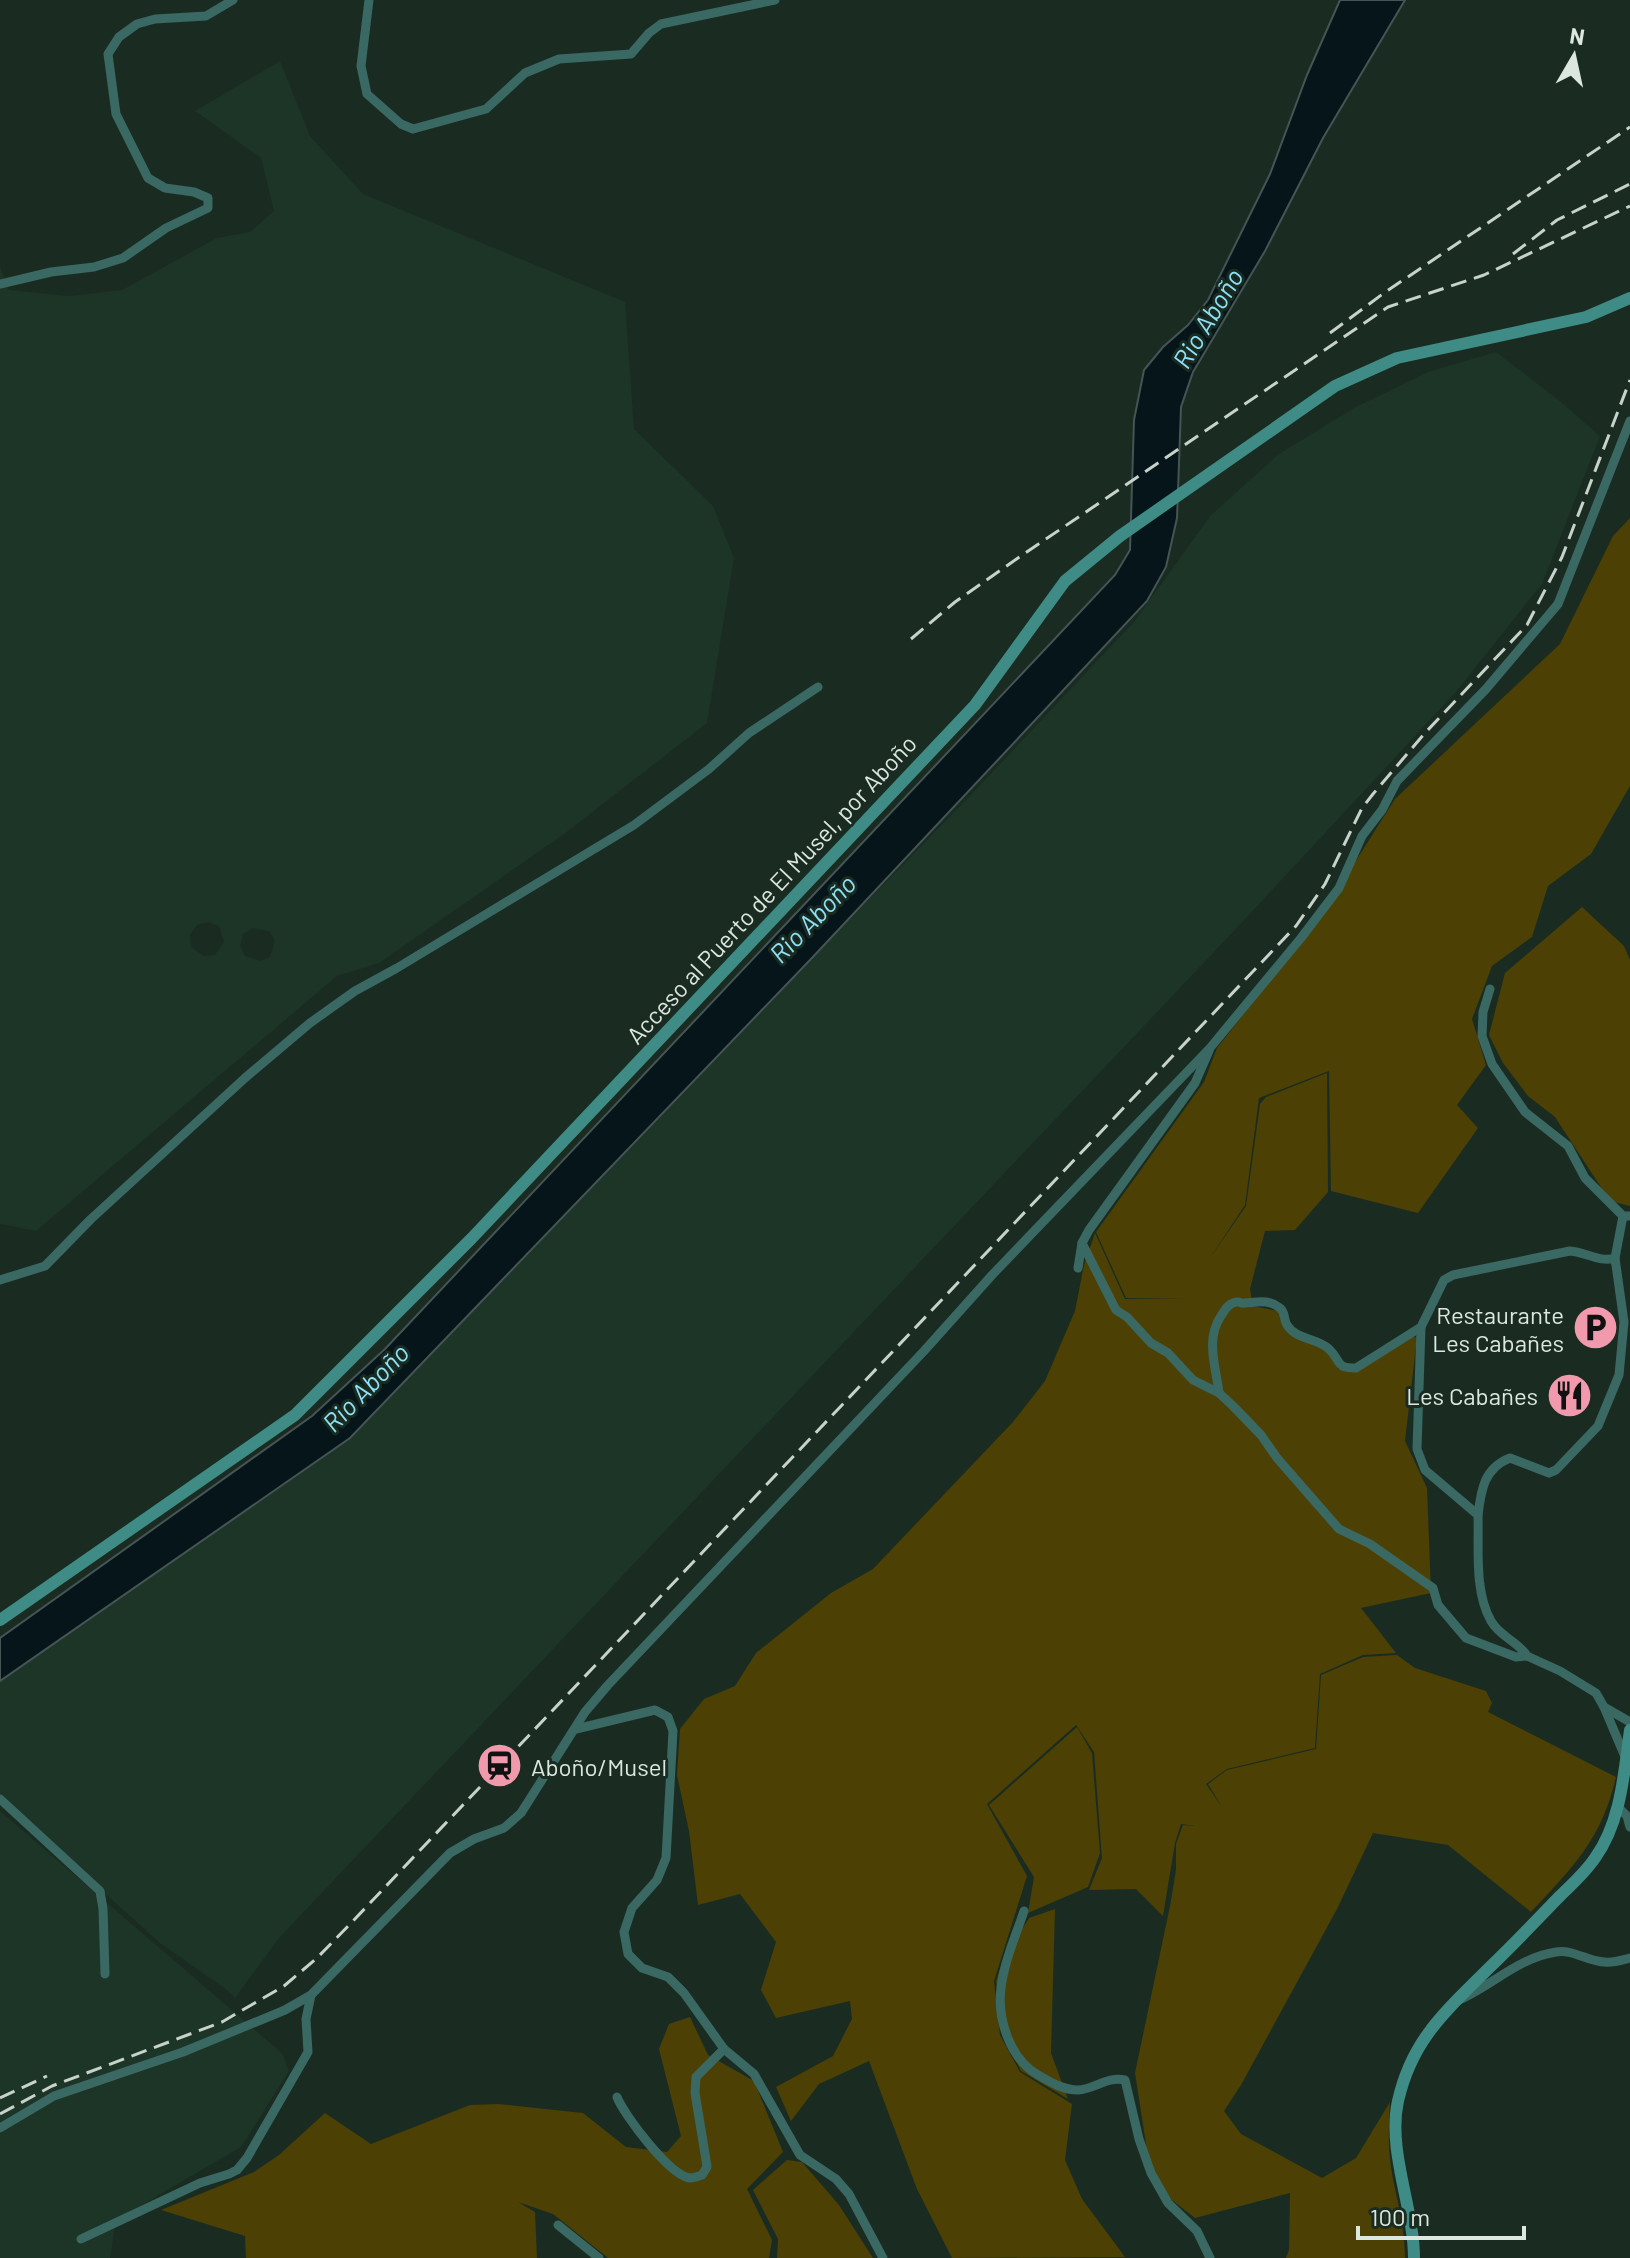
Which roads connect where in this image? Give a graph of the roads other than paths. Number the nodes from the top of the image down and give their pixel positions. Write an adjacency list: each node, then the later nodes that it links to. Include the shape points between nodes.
1 (233, 0): 4 (street, via 206,16 137,24 108,54 116,114 148,178 165,188 208,198 208,208 166,228 123,258)
2 (369, 0): 3 (street, via 361,66 367,94 413,129 486,109 525,73 559,59 631,54 661,24)
3 (775, 0)
4 (0, 284)
5 (1630, 298): 18 (street, Acceso al Puerto de El Musel, por Aboño, via 1586,317 1397,358 1335,386 1120,536 1065,581 975,705 472,1238 295,1415)
6 (1630, 421): 9 (street, via 1558,604 1397,781 1362,836 1339,888)
7 (818, 687): 14 (street, via 749,733 634,825 310,1023 45,1266)
8 (1490, 989): 10 (street, via 1482,1036 1492,1064 1525,1112 1568,1146 1585,1178)
9 (1210, 1048): 11 (street, via 1195,1083); 22 (street, via 608,1685)
10 (1626, 1216): 12 (street)
11 (1082, 1243): 13 (street); 16 (street, via 1116,1310 1193,1380)
12 (1615, 1258): 15 (street, via 1606,1261 1570,1251 1453,1275 1444,1280); 17 (street, via 1623,1351 1598,1426 1549,1473 1518,1460 1502,1461 1481,1486)
13 (1078, 1268)
14 (0, 1280)
15 (1421, 1327): 16 (street, via 1356,1368 1344,1368 1330,1349 1287,1325 1284,1311 1276,1305 1236,1301 1216,1323 1213,1360); 17 (street, via 1417,1449 1425,1470)
16 (1219, 1393): 19 (street, via 1339,1529 1433,1588 1438,1605 1466,1638 1516,1657)
17 (1478, 1515): 19 (street, via 1486,1607 1492,1622)
18 (0, 1620)
19 (1527, 1656): 20 (street, via 1596,1693)
20 (1604, 1707): 21 (street); 24 (street)
21 (1630, 1722)
22 (576, 1729): 31 (street, via 521,1813 504,1828 450,1853); 33 (street, via 655,1710 668,1717 673,1731 666,1858 657,1880 632,1908 624,1932 628,1954 642,1968 668,1977)
23 (1630, 1730): 24 (street)
24 (1626, 1759): 26 (street)
25 (0, 1799): 30 (street, via 100,1891)
26 (1618, 1807): 27 (street); 32 (street, via 1596,1857)
27 (1630, 1827)
28 (1024, 1911): 40 (street, via 1000,1990 1011,2048 1025,2067 1057,2086 1079,2090 1115,2077 1125,2080 1151,2173 1168,2203 1197,2231)
29 (1630, 1958): 32 (street, via 1605,1962 1571,1952 1547,1954)
30 (105, 1974)
31 (311, 1995): 35 (street, via 183,2052 54,2096); 37 (street, via 308,2052 237,2170)
32 (1453, 2003): 41 (street, via 1417,2046 1397,2105)
33 (724, 2049): 34 (street, via 696,2077 707,2167 702,2175 692,2179 669,2164); 39 (street, via 754,2074 800,2155 849,2194)
34 (617, 2097)
35 (0, 2128)
36 (558, 2225): 38 (street)
37 (81, 2239)
38 (599, 2258)
39 (883, 2258)
40 (1210, 2258)
41 (1414, 2258)

